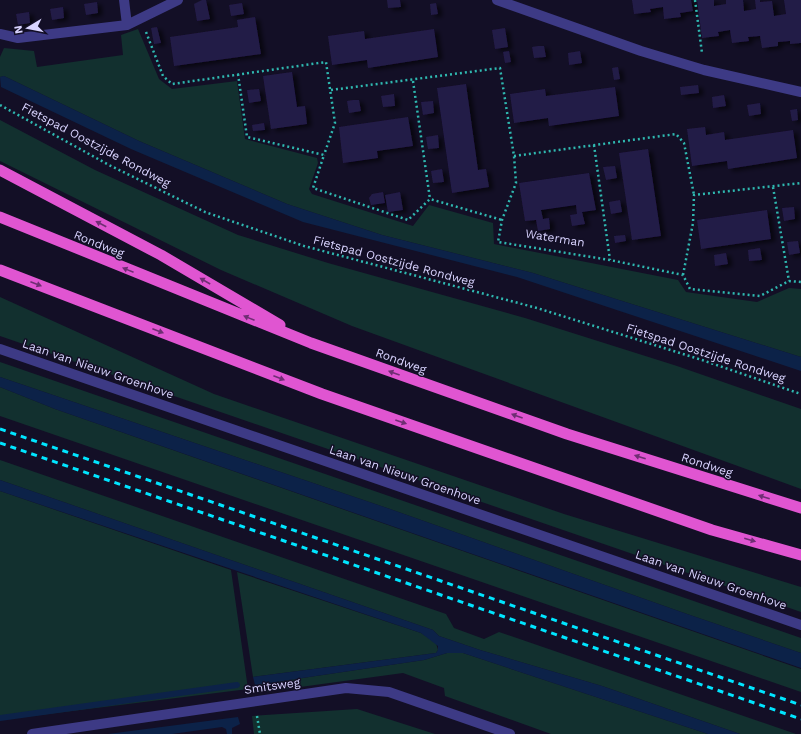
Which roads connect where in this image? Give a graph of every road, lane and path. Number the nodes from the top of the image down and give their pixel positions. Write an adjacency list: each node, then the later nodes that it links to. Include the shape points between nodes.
1 (124, 0): 6 (street)
2 (178, 0): 5 (street)
3 (497, 0): 8 (street, via 641,51)
4 (695, 0): 8 (path)
5 (141, 18): 6 (street); 9 (path, via 163,76 172,84)
6 (127, 25): 7 (street, via 18,38)
7 (0, 34)
8 (704, 70): 12 (street)
9 (238, 74): 11 (path, via 326,62); 15 (path, via 247,137)
10 (413, 81): 11 (path); 16 (path, Waterman, via 500,68); 21 (path)
11 (331, 90): 15 (path, via 335,123)
12 (801, 92)
13 (0, 105): 31 (path, Fietspad Oostzijde Rondweg, via 109,165 205,212 304,246 537,308)
14 (594, 145): 16 (path); 20 (path, via 676,134 684,143); 24 (path)
15 (324, 155): 21 (path, via 313,188 408,220)
16 (514, 156): 23 (path, Waterman, via 516,182)
17 (0, 170): 29 (highway, one-way to 17, via 161,255)
18 (801, 183): 19 (path)
19 (773, 187): 20 (path); 27 (path)
20 (694, 195): 26 (path, via 694,223)
21 (430, 199): 23 (path)
22 (0, 217): 29 (highway, Rondweg, one-way to 22)
23 (502, 220): 24 (path, Waterman, via 498,242)
24 (610, 260): 26 (path, Waterman)
25 (0, 270): 33 (highway, one-way to 33, via 322,394 712,530)
26 (683, 275): 27 (path, via 690,289 760,296)
27 (789, 281): 28 (path)
28 (801, 282)
29 (311, 343): 32 (highway, Rondweg, one-way to 29, via 567,434)
30 (0, 349): 34 (street, Laan van Nieuw Groenhove)
31 (801, 394)
32 (801, 508)
33 (801, 555)
34 (801, 625)
35 (32, 734): 36 (street, Smitsweg, via 346,688 389,692)
36 (510, 734)

